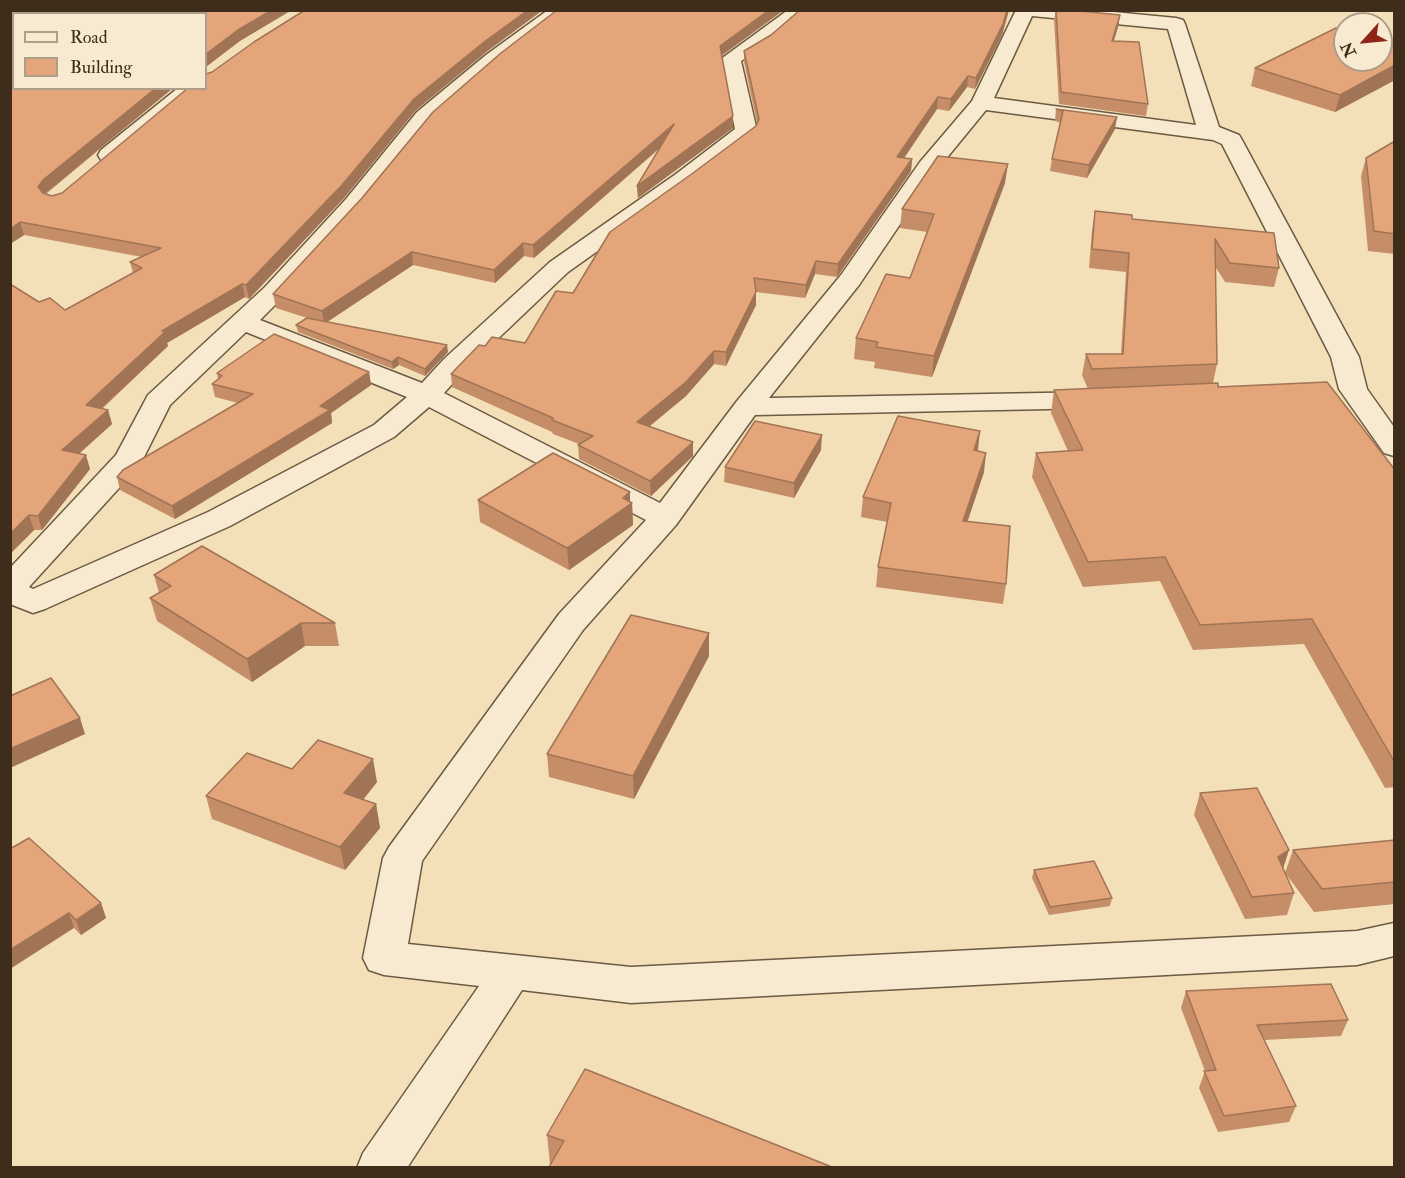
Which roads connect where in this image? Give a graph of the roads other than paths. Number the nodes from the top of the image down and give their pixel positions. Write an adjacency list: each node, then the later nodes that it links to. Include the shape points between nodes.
1 (561, 10): 8 (street, via 493,59 425,117 354,204 274,292)
2 (800, 10): 9 (street, via 731,59 746,131 559,267)
3 (1027, 10): 5 (street); 6 (street, via 1176,24 1209,130)
4 (188, 90): 7 (street)
5 (981, 103): 6 (street); 11 (street, via 928,166 850,280)
6 (1221, 135): 12 (street, via 1231,140 1345,357 1341,390)
7 (91, 170)
8 (240, 323): 9 (street); 14 (street, via 158,400 129,459)
9 (427, 395): 13 (street); 14 (street, via 384,431 219,519 33,602)
10 (1126, 399): 11 (street)
11 (747, 407): 13 (street)
12 (1395, 447)
13 (665, 518): 16 (street, via 571,622 403,858 384,958)
14 (10, 590)
15 (1395, 940): 16 (street, via 1357,948 631,985)
16 (512, 971): 17 (street)
17 (380, 1167)

